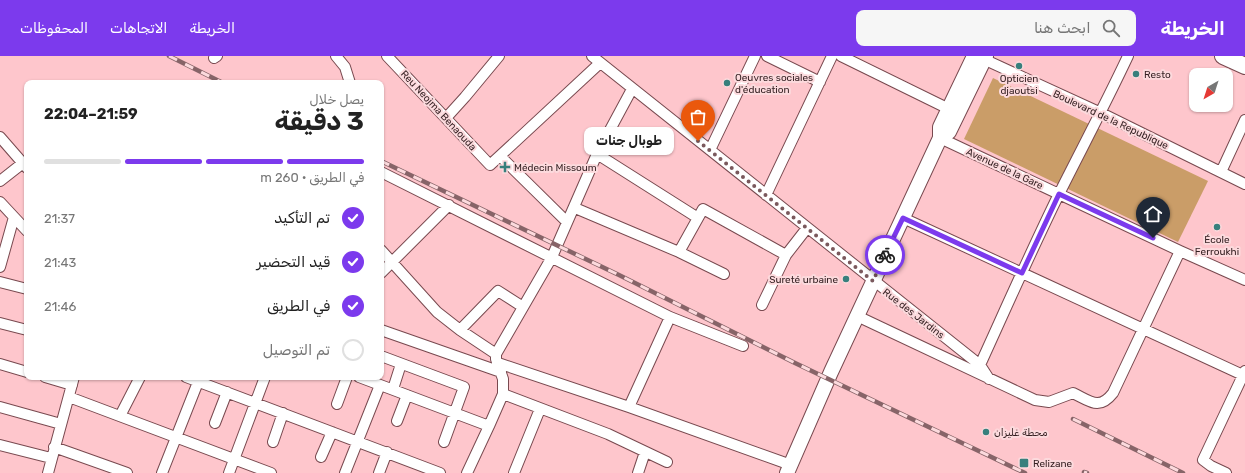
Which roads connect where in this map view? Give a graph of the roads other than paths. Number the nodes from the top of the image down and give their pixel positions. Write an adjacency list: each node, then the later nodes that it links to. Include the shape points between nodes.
1 (336, 56): 13 (street, via 345,67)
2 (498, 56): 18 (street)
3 (755, 56): 22 (street)
4 (767, 56): 14 (street)
5 (832, 56): 14 (street)
6 (841, 56): 16 (street)
7 (1128, 56): 17 (street)
8 (1223, 56): 12 (main road)
9 (390, 57): 18 (street, Reu Neojma Benaouda)
10 (980, 57): 16 (street); 17 (street, Boulevard de la Republique); 21 (street, via 949,132)
11 (596, 59): 15 (street, Rue des Jardins); 24 (street)
12 (1245, 66)
13 (349, 80)
14 (820, 82): 32 (street)
15 (632, 89): 22 (street, Rue des Jardins); 23 (street)
16 (949, 109): 21 (street, via 940,127)
17 (1101, 113): 27 (street, Boulevard de la Republique); 31 (street)
18 (446, 118): 24 (street, Reu Neojma Benaouda, via 490,165)
19 (1245, 120): 27 (street)
20 (0, 137): 25 (street)
21 (940, 138): 31 (street, Avenue de la Gare); 38 (street)
22 (710, 150): 32 (street, Rue des Jardins)
23 (598, 154): 35 (street); 37 (street)
24 (500, 156): 39 (street)
25 (24, 165)
26 (24, 167): 29 (street)
27 (1221, 172): 30 (street, Boulevard de la Republique)
28 (384, 173): 34 (street)
29 (0, 182)
30 (1245, 184)
31 (1059, 194): 43 (street, Avenue de la Gare); 51 (street)
32 (766, 195): 41 (street, Rue des Jardins)
33 (0, 202): 36 (street)
34 (449, 205): 47 (street); 48 (street)
35 (575, 208): 39 (street); 44 (street)
36 (14, 217): 40 (street); 42 (street)
37 (698, 218): 44 (street); 46 (street, via 703,209)
38 (903, 218): 51 (street); 54 (street)
39 (567, 222): 47 (street)
40 (24, 228)
41 (807, 228): 46 (street); 54 (street, Rue des Jardins)
42 (3, 243): 49 (street)
43 (1180, 251): 53 (street, Avenue de la Gare); 63 (street)
44 (679, 252): 52 (street)
45 (384, 253): 48 (street)
46 (786, 255): 57 (street)
47 (552, 257): 58 (street); 60 (street)
48 (393, 262): 50 (street); 64 (street, via 438,312)
49 (0, 267)
50 (384, 270)
51 (1022, 273): 63 (street); 71 (street)
52 (724, 274)
53 (1245, 280)
54 (873, 281): 59 (street); 71 (street, Rue des Jardins)
55 (0, 282): 56 (street)
56 (24, 288)
57 (762, 305)
58 (523, 307): 64 (street, via 498,291); 68 (street)
59 (857, 316): 74 (street); 113 (street)
60 (670, 317): 66 (street); 91 (street)
61 (0, 323): 62 (street)
62 (24, 329)
63 (1142, 329): 73 (street); 74 (street, via 1113,393 1104,403 1098,404 1073,393 1049,402 1035,400)
64 (460, 330): 68 (street)
65 (384, 331): 68 (street)
66 (744, 346)
67 (384, 357): 70 (street)
68 (498, 363): 85 (street, via 503,379); 91 (street)
69 (0, 364): 72 (street)
70 (401, 364): 83 (street); 93 (street, via 464,387)
71 (980, 365): 74 (street, Rue des Jardins)
72 (24, 371)
73 (1244, 374): 125 (street, via 1203,460)
74 (989, 379)
75 (138, 380): 95 (street)
76 (199, 380): 101 (street)
77 (201, 380): 84 (street)
78 (264, 380): 88 (street)
79 (346, 380): 89 (street)
80 (368, 380): 82 (street)
81 (73, 381): 87 (street)
82 (380, 385): 83 (street); 102 (street)
83 (393, 389): 86 (street)
84 (227, 392): 88 (street); 97 (street)
85 (503, 394): 92 (street); 99 (street)
86 (407, 395): 93 (street); 96 (street)
87 (69, 397): 95 (street); 98 (street)
88 (256, 403): 94 (street); 111 (street)
89 (337, 404)
90 (0, 407): 98 (street)
91 (629, 407): 113 (street)
92 (540, 409): 108 (street, via 608,434); 123 (street)
93 (455, 412): 99 (street); 104 (street)
94 (283, 413): 100 (street); 103 (street)
95 (120, 416): 101 (street)
96 (397, 421)
97 (215, 423)
98 (61, 424): 106 (street)
99 (489, 426): 122 (street)
100 (332, 432): 102 (street); 109 (street)
101 (176, 437): 111 (street); 117 (street)
102 (358, 441): 107 (street); 120 (street)
103 (273, 442)
104 (444, 442)
105 (0, 445): 110 (street)
106 (54, 447): 110 (street); 116 (street)
107 (387, 452): 114 (street); 121 (street)
108 (645, 452): 112 (street); 124 (street)
109 (321, 457)
110 (52, 458): 115 (street)
111 (235, 459): 118 (street); 119 (street)
112 (667, 462)
113 (789, 469)
114 (433, 472)
115 (48, 473)
116 (127, 473)
117 (162, 473)
118 (229, 473)
119 (271, 473)
120 (345, 473)
121 (379, 473)
122 (468, 473)
123 (514, 473)
124 (638, 473)
125 (1226, 473)

